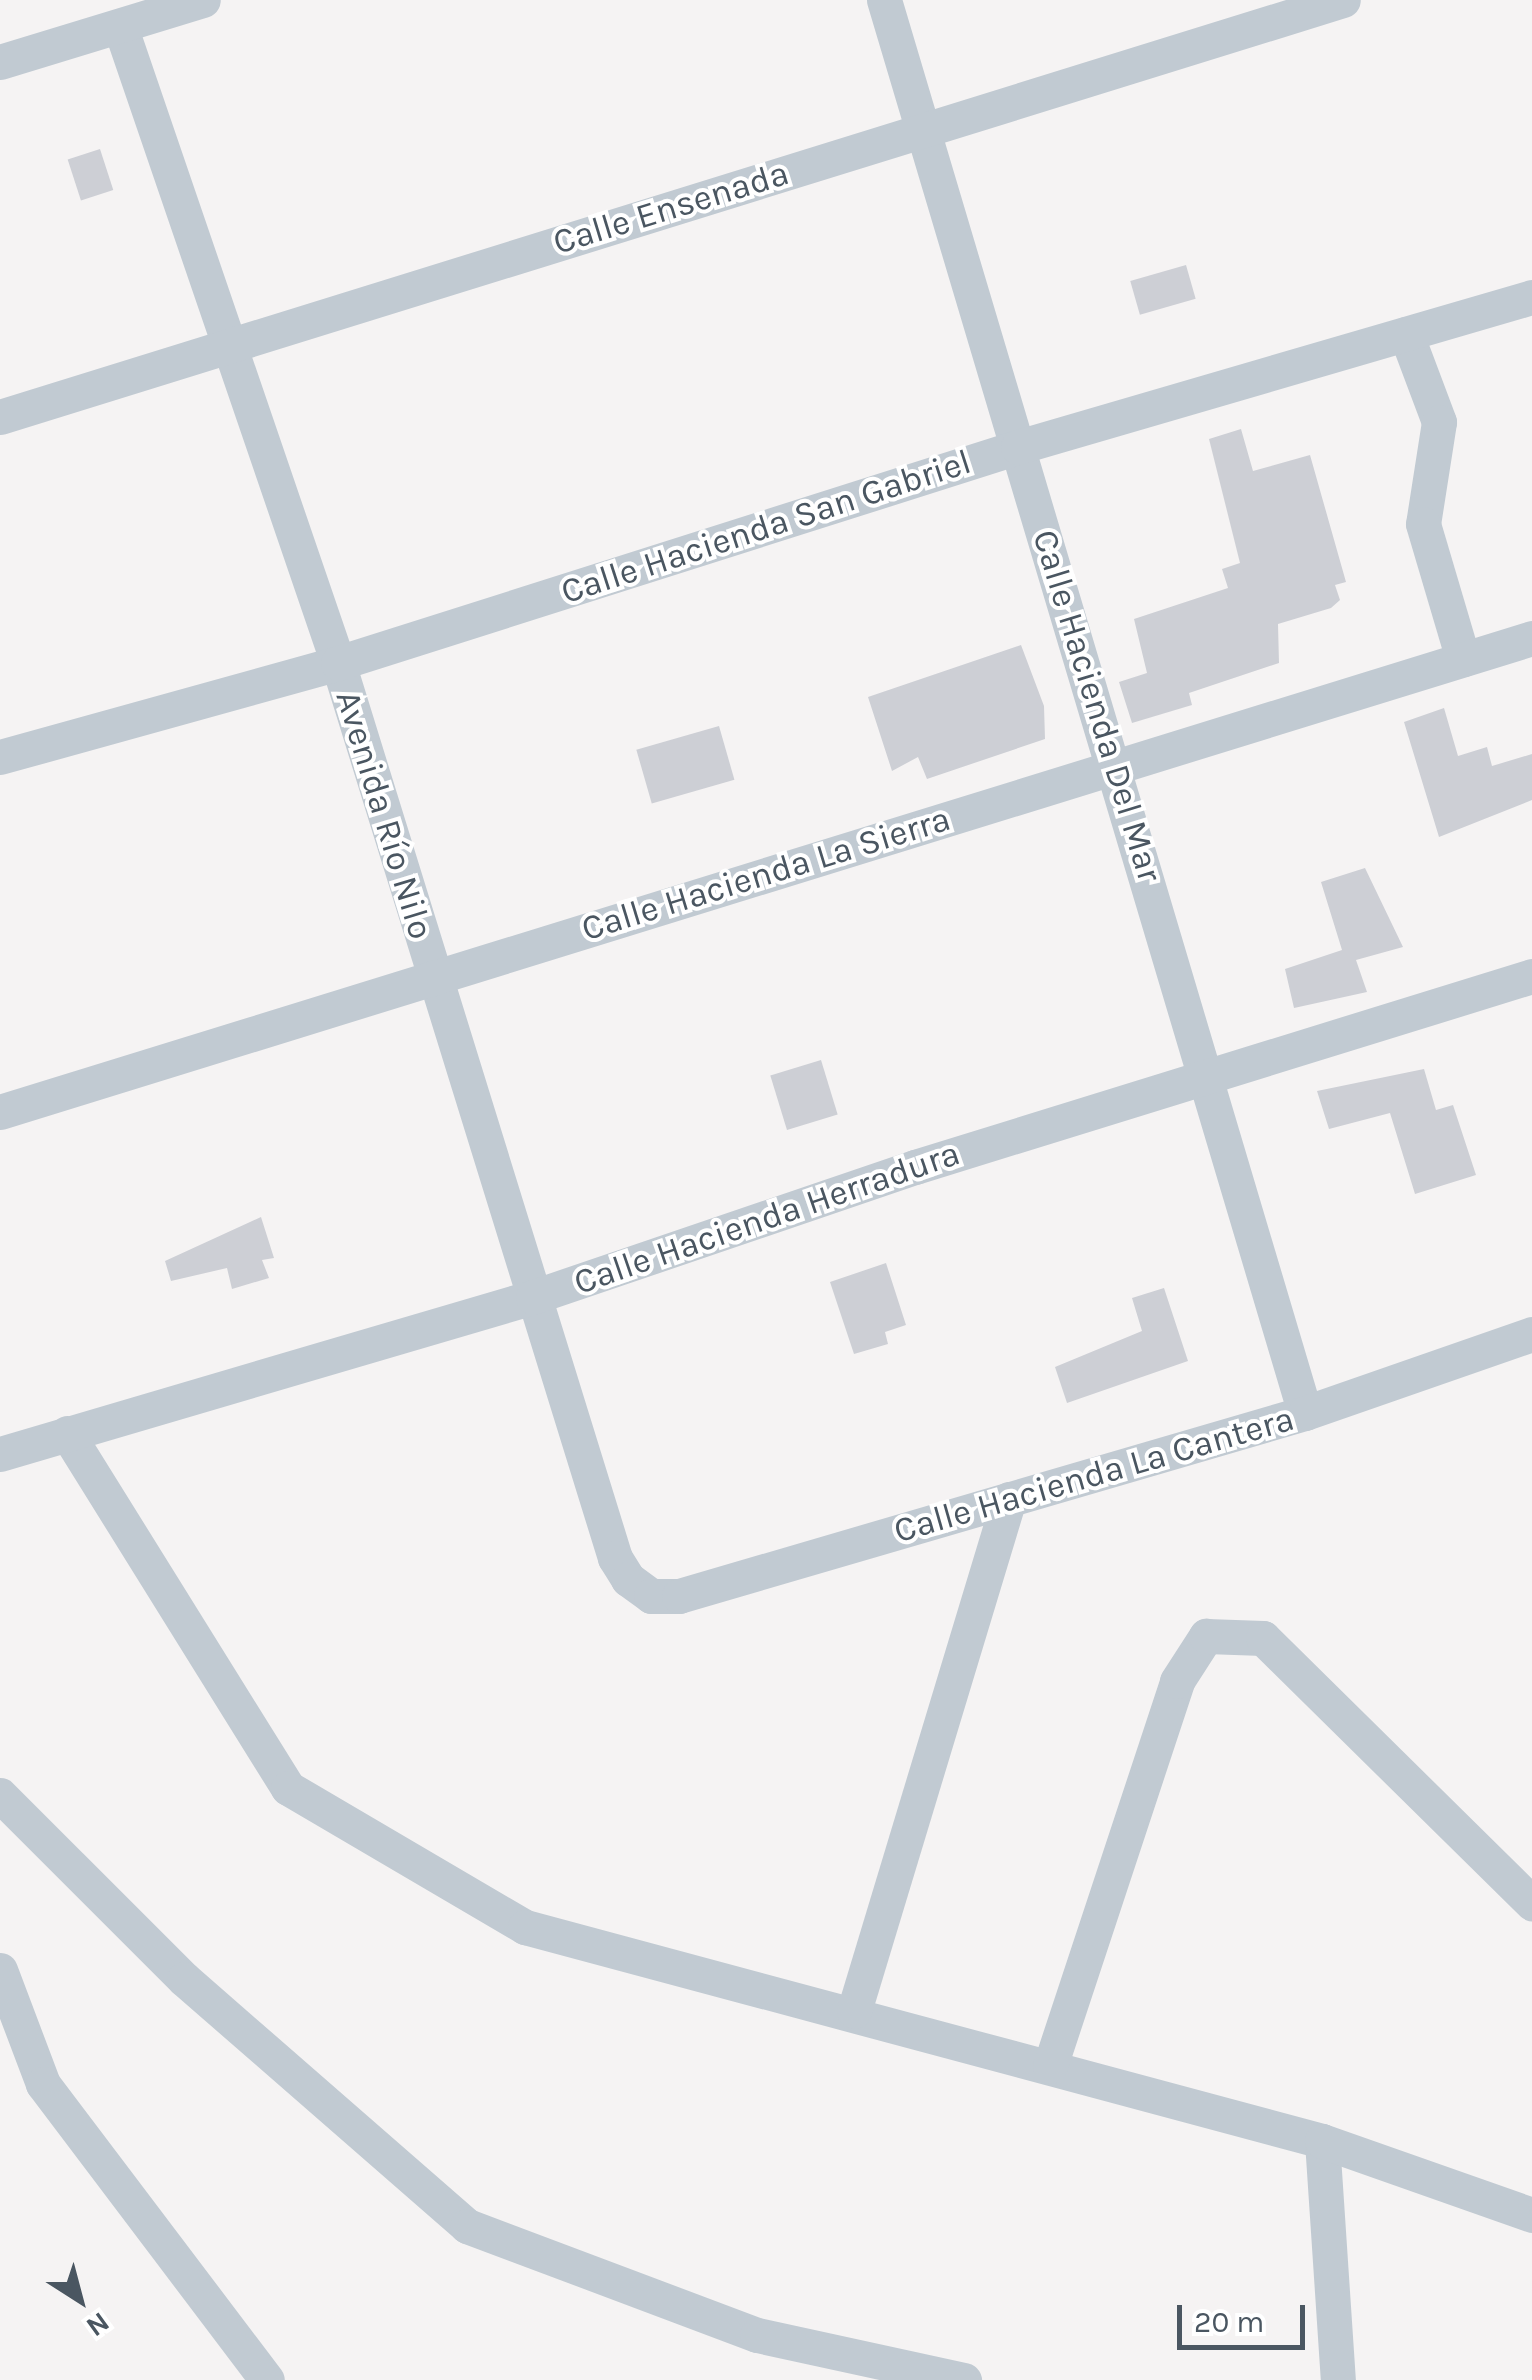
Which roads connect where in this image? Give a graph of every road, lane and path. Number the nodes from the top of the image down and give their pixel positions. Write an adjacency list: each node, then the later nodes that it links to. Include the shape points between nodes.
1 (203, 0): 4 (street)
2 (884, 0): 6 (street, Calle Hacienda Del Mar)
3 (1342, 0): 6 (street, Calle Ensenada)
4 (120, 26): 5 (street); 9 (street, Avenida Río Nilo)
5 (0, 62)
6 (921, 131): 9 (street, Calle Ensenada); 11 (street, Calle Hacienda Del Mar)
7 (1532, 297): 8 (street, Calle Hacienda San Gabriel)
8 (1406, 334): 11 (street, Calle Hacienda San Gabriel); 13 (street, via 1438,422 1424,524)
9 (226, 344): 10 (street, Calle Ensenada); 14 (street, Avenida Río Nilo)
10 (0, 416)
11 (1018, 447): 14 (street, Calle Hacienda San Gabriel); 16 (street, Calle Hacienda Del Mar)
12 (1532, 638): 13 (street, Calle Hacienda La Sierra)
13 (1463, 659): 16 (street, Calle Hacienda La Sierra)
14 (338, 662): 15 (street, Calle Hacienda San Gabriel); 17 (street, Avenida Río Nilo)
15 (0, 757)
16 (1116, 766): 17 (street, Calle Hacienda La Sierra); 19 (street, Calle Hacienda Del Mar)
17 (433, 976): 20 (street, Calle Hacienda La Sierra); 21 (street, Avenida Río Nilo)
18 (1532, 976): 19 (street, Calle Hacienda Herradura)
19 (1207, 1076): 21 (street, Calle Hacienda Herradura); 23 (street, Calle Hacienda Del Mar)
20 (0, 1112)
21 (533, 1296): 24 (street, Calle Hacienda Herradura); 27 (street, Avenida Río Nilo, via 614,1558)
22 (1532, 1334): 23 (street, Calle Hacienda La Cantera)
23 (1305, 1413): 26 (street, Calle Hacienda La Cantera)
24 (68, 1433): 25 (street, Calle Hacienda Herradura); 31 (street, via 288,1788 526,1928)
25 (0, 1454)
26 (1010, 1499): 27 (street, Calle Hacienda La Cantera, via 679,1596); 31 (street)
27 (652, 1596)
28 (0, 1795): 36 (street, via 184,1978 467,2226 757,2335)
29 (1532, 1903): 32 (street, via 1263,1638 1206,1636 1177,1681)
30 (0, 1970): 35 (street, via 43,2084)
31 (854, 2011): 32 (street)
32 (1050, 2066): 33 (street)
33 (1322, 2141): 34 (street); 37 (street)
34 (1532, 2215)
35 (268, 2380)
36 (964, 2380)
37 (1338, 2380)

